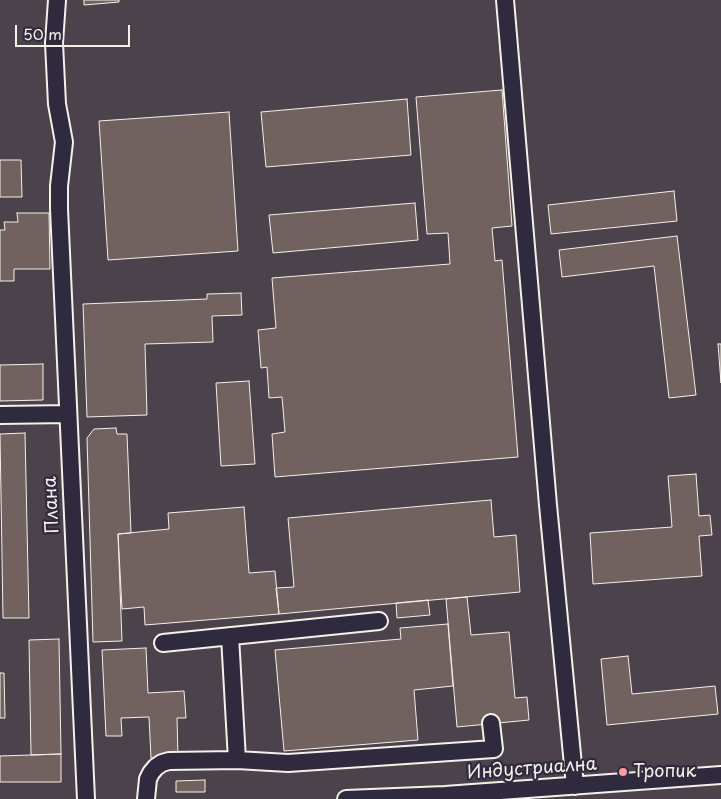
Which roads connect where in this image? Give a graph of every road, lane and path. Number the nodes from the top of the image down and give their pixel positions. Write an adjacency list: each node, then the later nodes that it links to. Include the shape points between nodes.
1 (57, 0): 3 (street, Плана, via 54,43 57,104 64,142 59,186)
2 (505, 0): 11 (street)
3 (68, 414): 4 (street); 13 (street, Плана)
4 (0, 415)
5 (379, 621): 6 (street)
6 (230, 636): 7 (street); 9 (street)
7 (163, 643)
8 (492, 723): 9 (street, via 494,749 288,763)
9 (237, 760): 14 (street, via 162,763 148,779)
10 (721, 775): 11 (street, Индустриална)
11 (575, 786): 12 (street, Индустриална)
12 (445, 797): 15 (street, Индустриална)
13 (86, 799)
14 (146, 799)
15 (346, 799)

